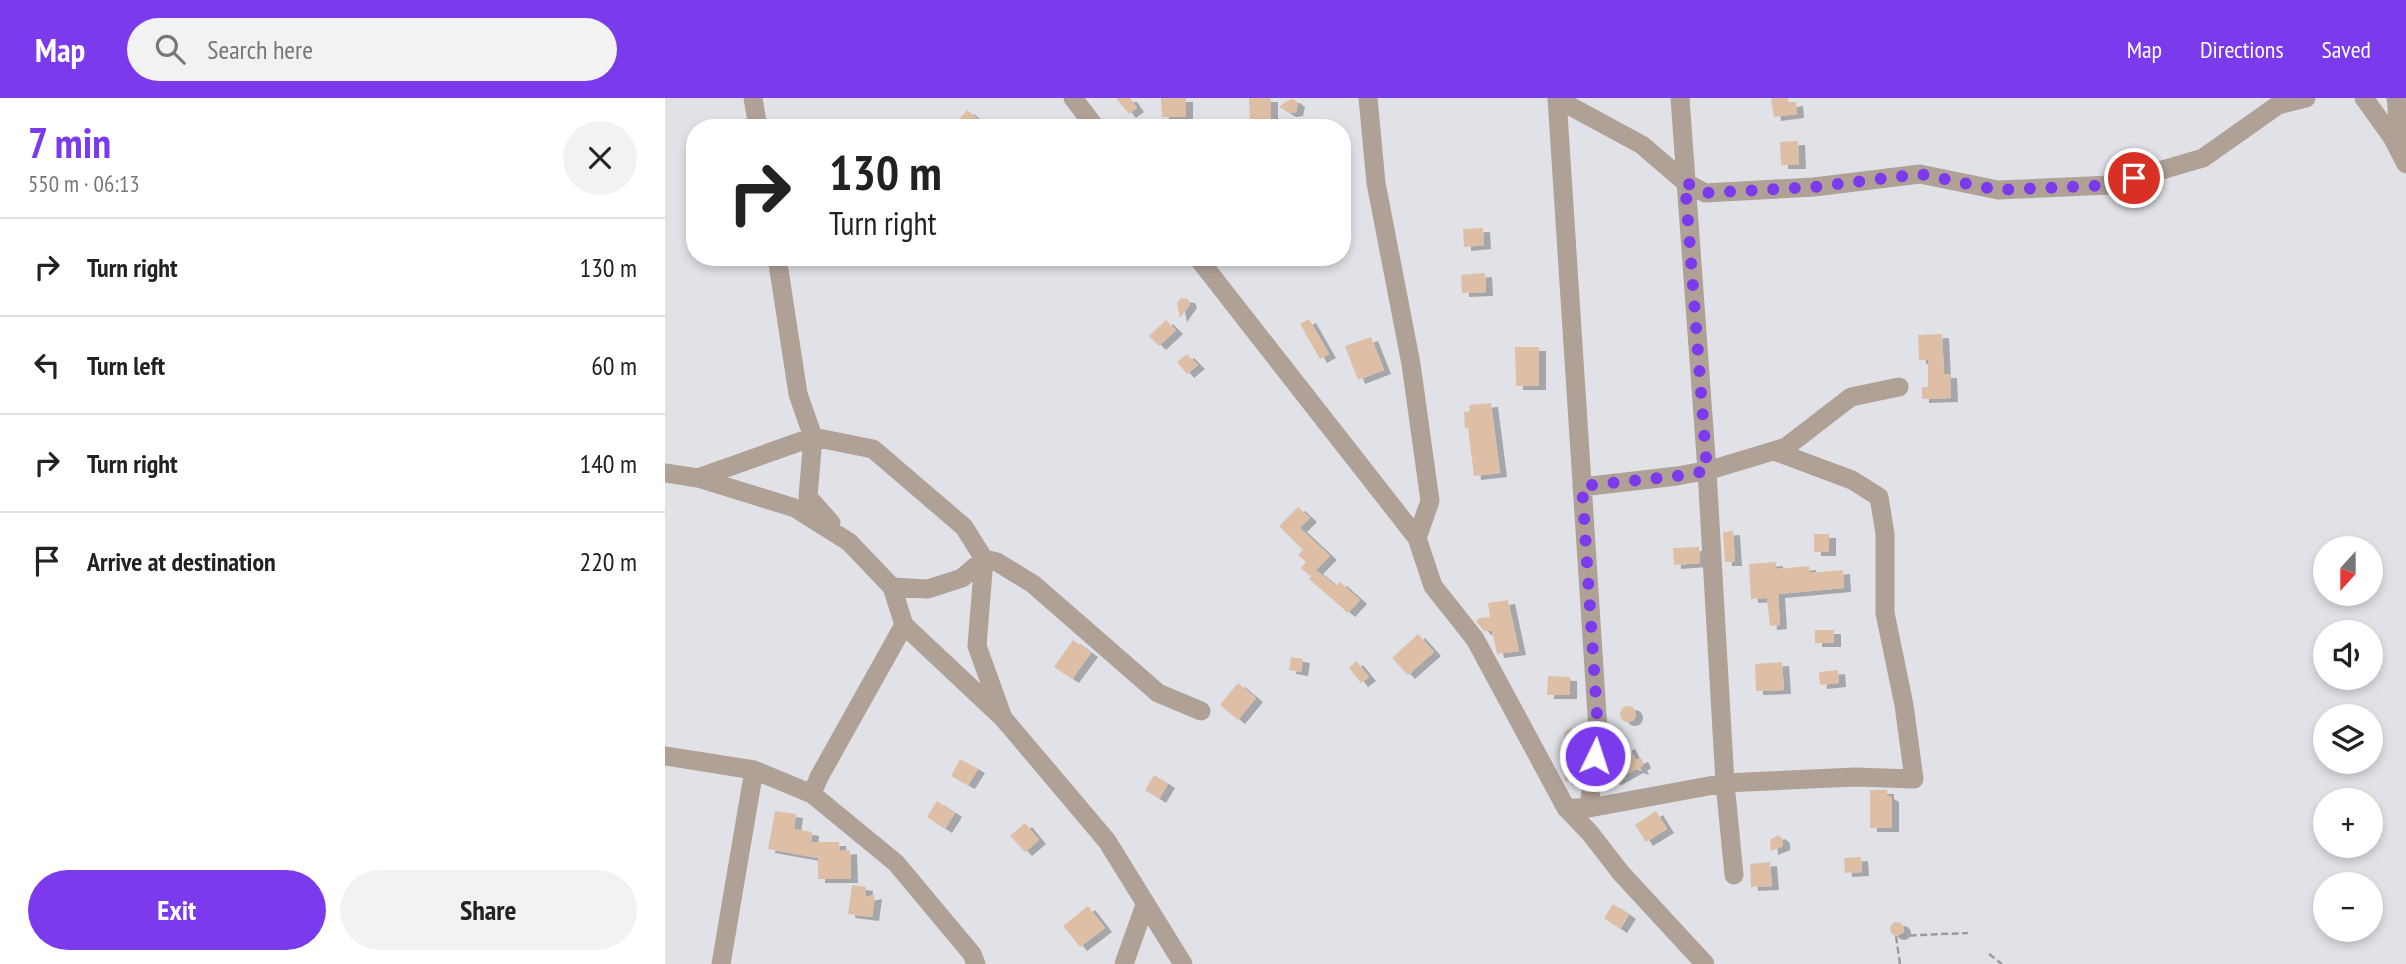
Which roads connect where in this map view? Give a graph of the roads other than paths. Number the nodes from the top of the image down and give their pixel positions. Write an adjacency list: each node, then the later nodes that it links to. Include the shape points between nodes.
1 (753, 98): 9 (street)
2 (1073, 98): 10 (street)
3 (1368, 98): 22 (street, via 1376,183 1411,364 1430,501)
4 (1557, 98): 12 (street, via 1641,145); 21 (street)
5 (1681, 98): 12 (street)
6 (2306, 98): 12 (street, via 2278,105 2203,158 2111,185 1998,190 1920,174 1814,187 1705,193)
7 (2364, 98): 11 (street)
8 (2396, 98): 11 (street)
9 (756, 119)
10 (1089, 119)
11 (2402, 158)
12 (1685, 182): 18 (street)
13 (778, 266): 16 (street, via 798,394)
14 (1204, 266): 22 (street)
15 (1899, 387): 17 (street, via 1851,397 1786,447)
16 (813, 438): 20 (street); 23 (street, via 808,497); 24 (street, via 873,449 964,527)
17 (1774, 451): 18 (street); 31 (street, via 1852,480 1879,497 1885,534 1885,613 1914,779)
18 (1707, 471): 21 (street); 31 (street)
19 (665, 473): 20 (street)
20 (698, 478): 23 (street, via 795,508)
21 (1582, 486): 34 (street, via 1598,730)
22 (1417, 538): 33 (street, via 1433,586 1475,639)
23 (849, 542): 25 (street)
24 (984, 559): 25 (street, via 962,578 928,589); 27 (street, via 1033,584 1158,693); 28 (street, via 977,646)
25 (892, 587): 26 (street)
26 (904, 625): 28 (street); 32 (street)
27 (1201, 711)
28 (1003, 718): 36 (street, via 1107,841)
29 (665, 756): 30 (street)
30 (754, 770): 32 (street); 37 (street)
31 (1725, 783): 34 (street); 35 (street)
32 (812, 794): 38 (street, via 896,863)
33 (1566, 808): 34 (street); 41 (street)
34 (1589, 808)
35 (1734, 875)
36 (1145, 905): 39 (street); 40 (street)
37 (721, 964)
38 (976, 964)
39 (1124, 964)
40 (1184, 964)
41 (1705, 964)

